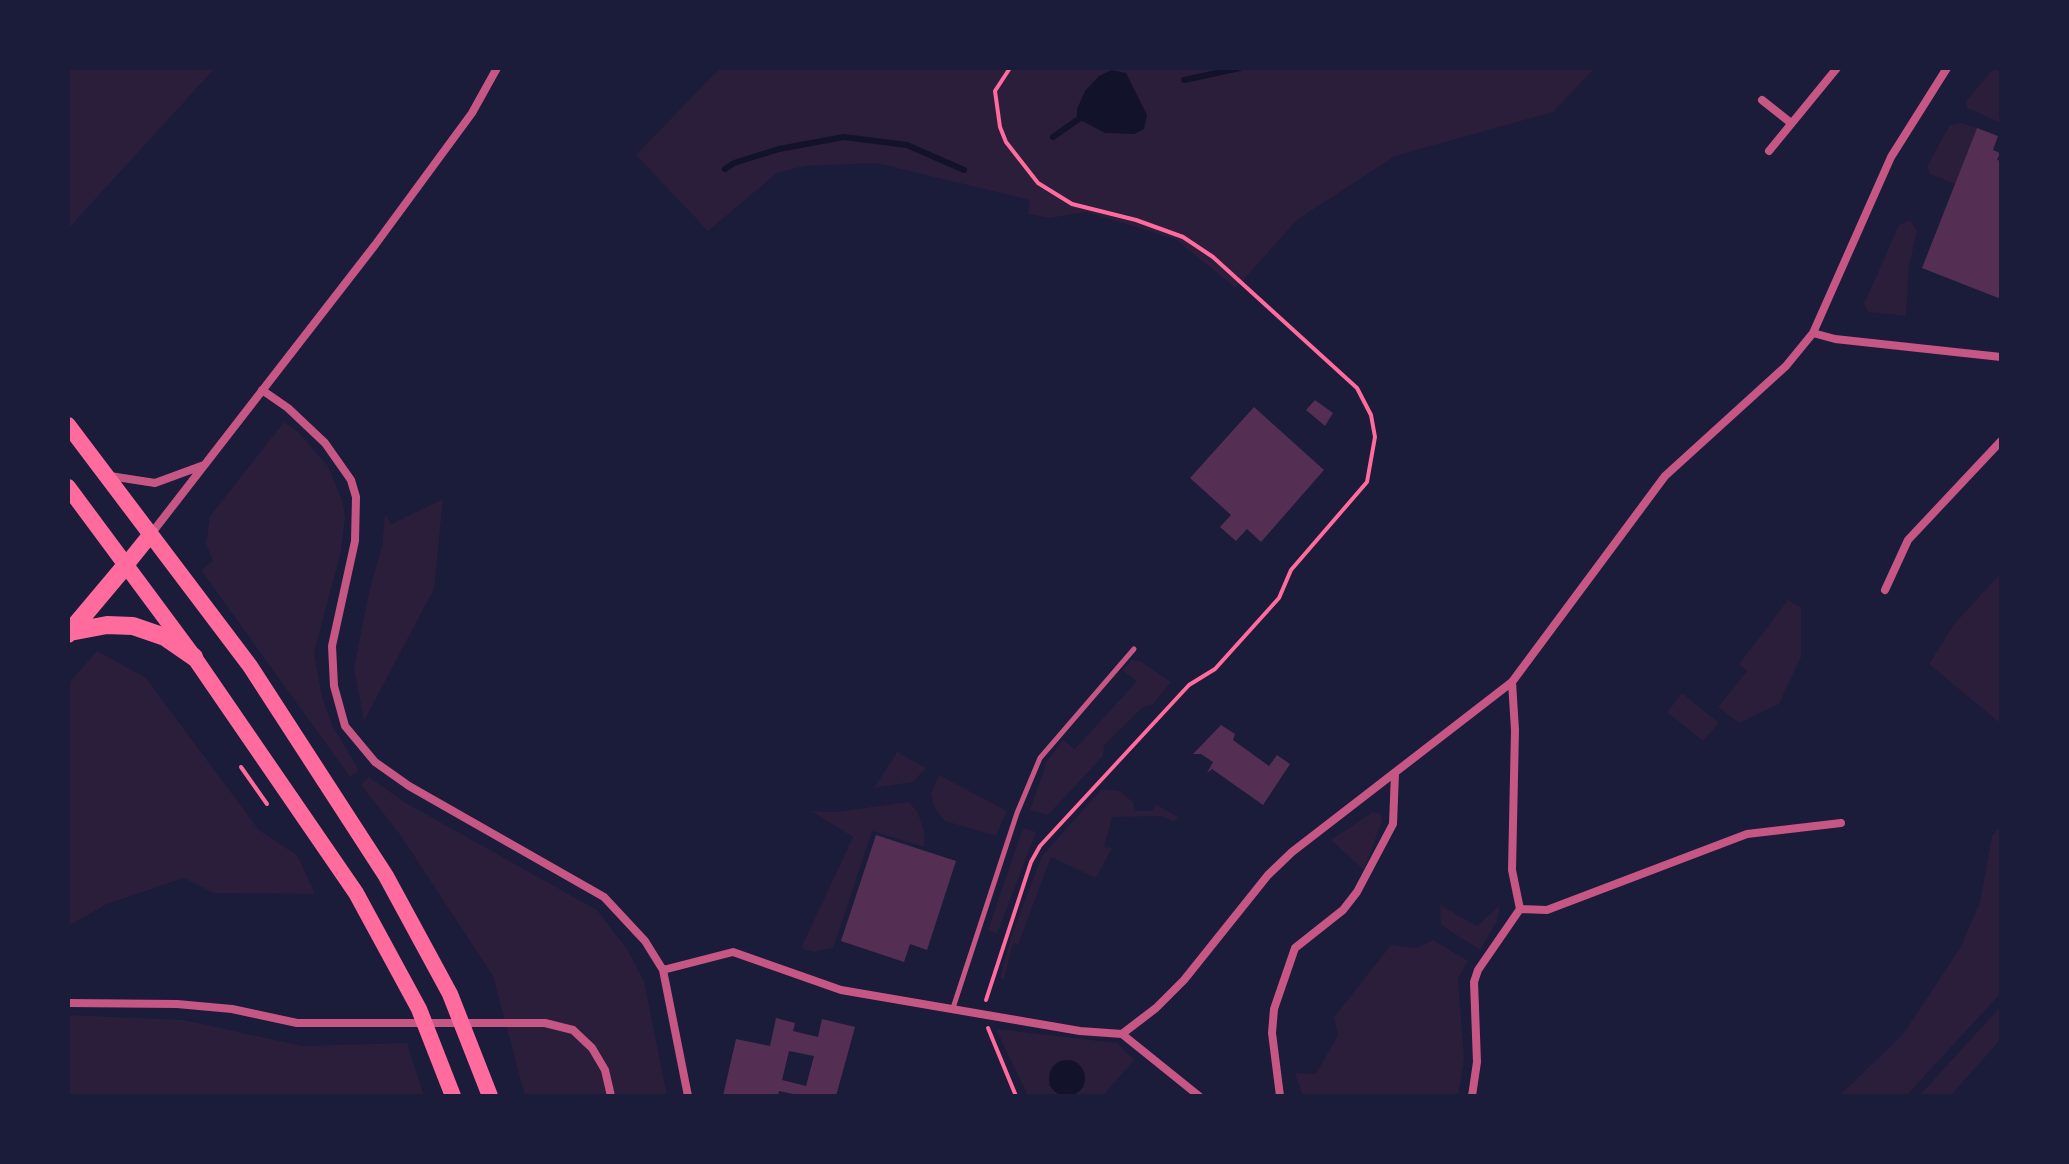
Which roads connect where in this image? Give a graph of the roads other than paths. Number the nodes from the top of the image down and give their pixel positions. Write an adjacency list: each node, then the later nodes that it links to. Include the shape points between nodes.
1 (497, 68): 9 (street, via 455,137)
2 (1837, 68): 5 (street)
3 (1947, 68): 7 (street, via 1891,157)
4 (1762, 100): 5 (street)
5 (1791, 123): 6 (street)
6 (1769, 151)
7 (1813, 333): 8 (street); 21 (street, via 1762,391 1665,476)
8 (2001, 357)
9 (262, 390): 12 (street); 25 (street, via 325,443 351,480 356,497 355,541 332,646 337,700 353,738 409,786 604,897 645,941)
10 (68, 425): 13 (main road)
11 (2001, 441): 17 (street, via 1908,540)
12 (205, 464): 13 (street, via 155,483); 15 (street)
13 (104, 474): 15 (main road)
14 (68, 487): 16 (main road)
15 (151, 534): 16 (main road); 30 (main road, via 250,666 386,876 450,994)
16 (126, 565): 18 (highway); 20 (main road)
17 (1885, 590)
18 (69, 633): 20 (highway, via 133,626 165,637)
19 (1134, 649): 27 (lane, via 1040,758)
20 (194, 657): 29 (main road, via 356,893 419,1009)
21 (1512, 682): 22 (street); 24 (street, via 1512,870)
22 (1395, 773): 28 (street, via 1278,865 1184,980); 34 (street, via 1393,824 1357,892 1295,948 1274,1009)
23 (1841, 823): 24 (street, via 1747,834 1547,910)
24 (1520, 909): 35 (street, via 1474,982 1477,1062)
25 (663, 970): 27 (street, via 733,952 841,990); 32 (street)
26 (68, 1003): 31 (street, via 177,1004 297,1023 545,1023 573,1030 592,1048)
27 (953, 1008): 28 (street)
28 (1122, 1034): 33 (street)
29 (453, 1096)
30 (490, 1096)
31 (611, 1096)
32 (688, 1096)
33 (1199, 1096)
34 (1280, 1096)
35 (1472, 1096)

